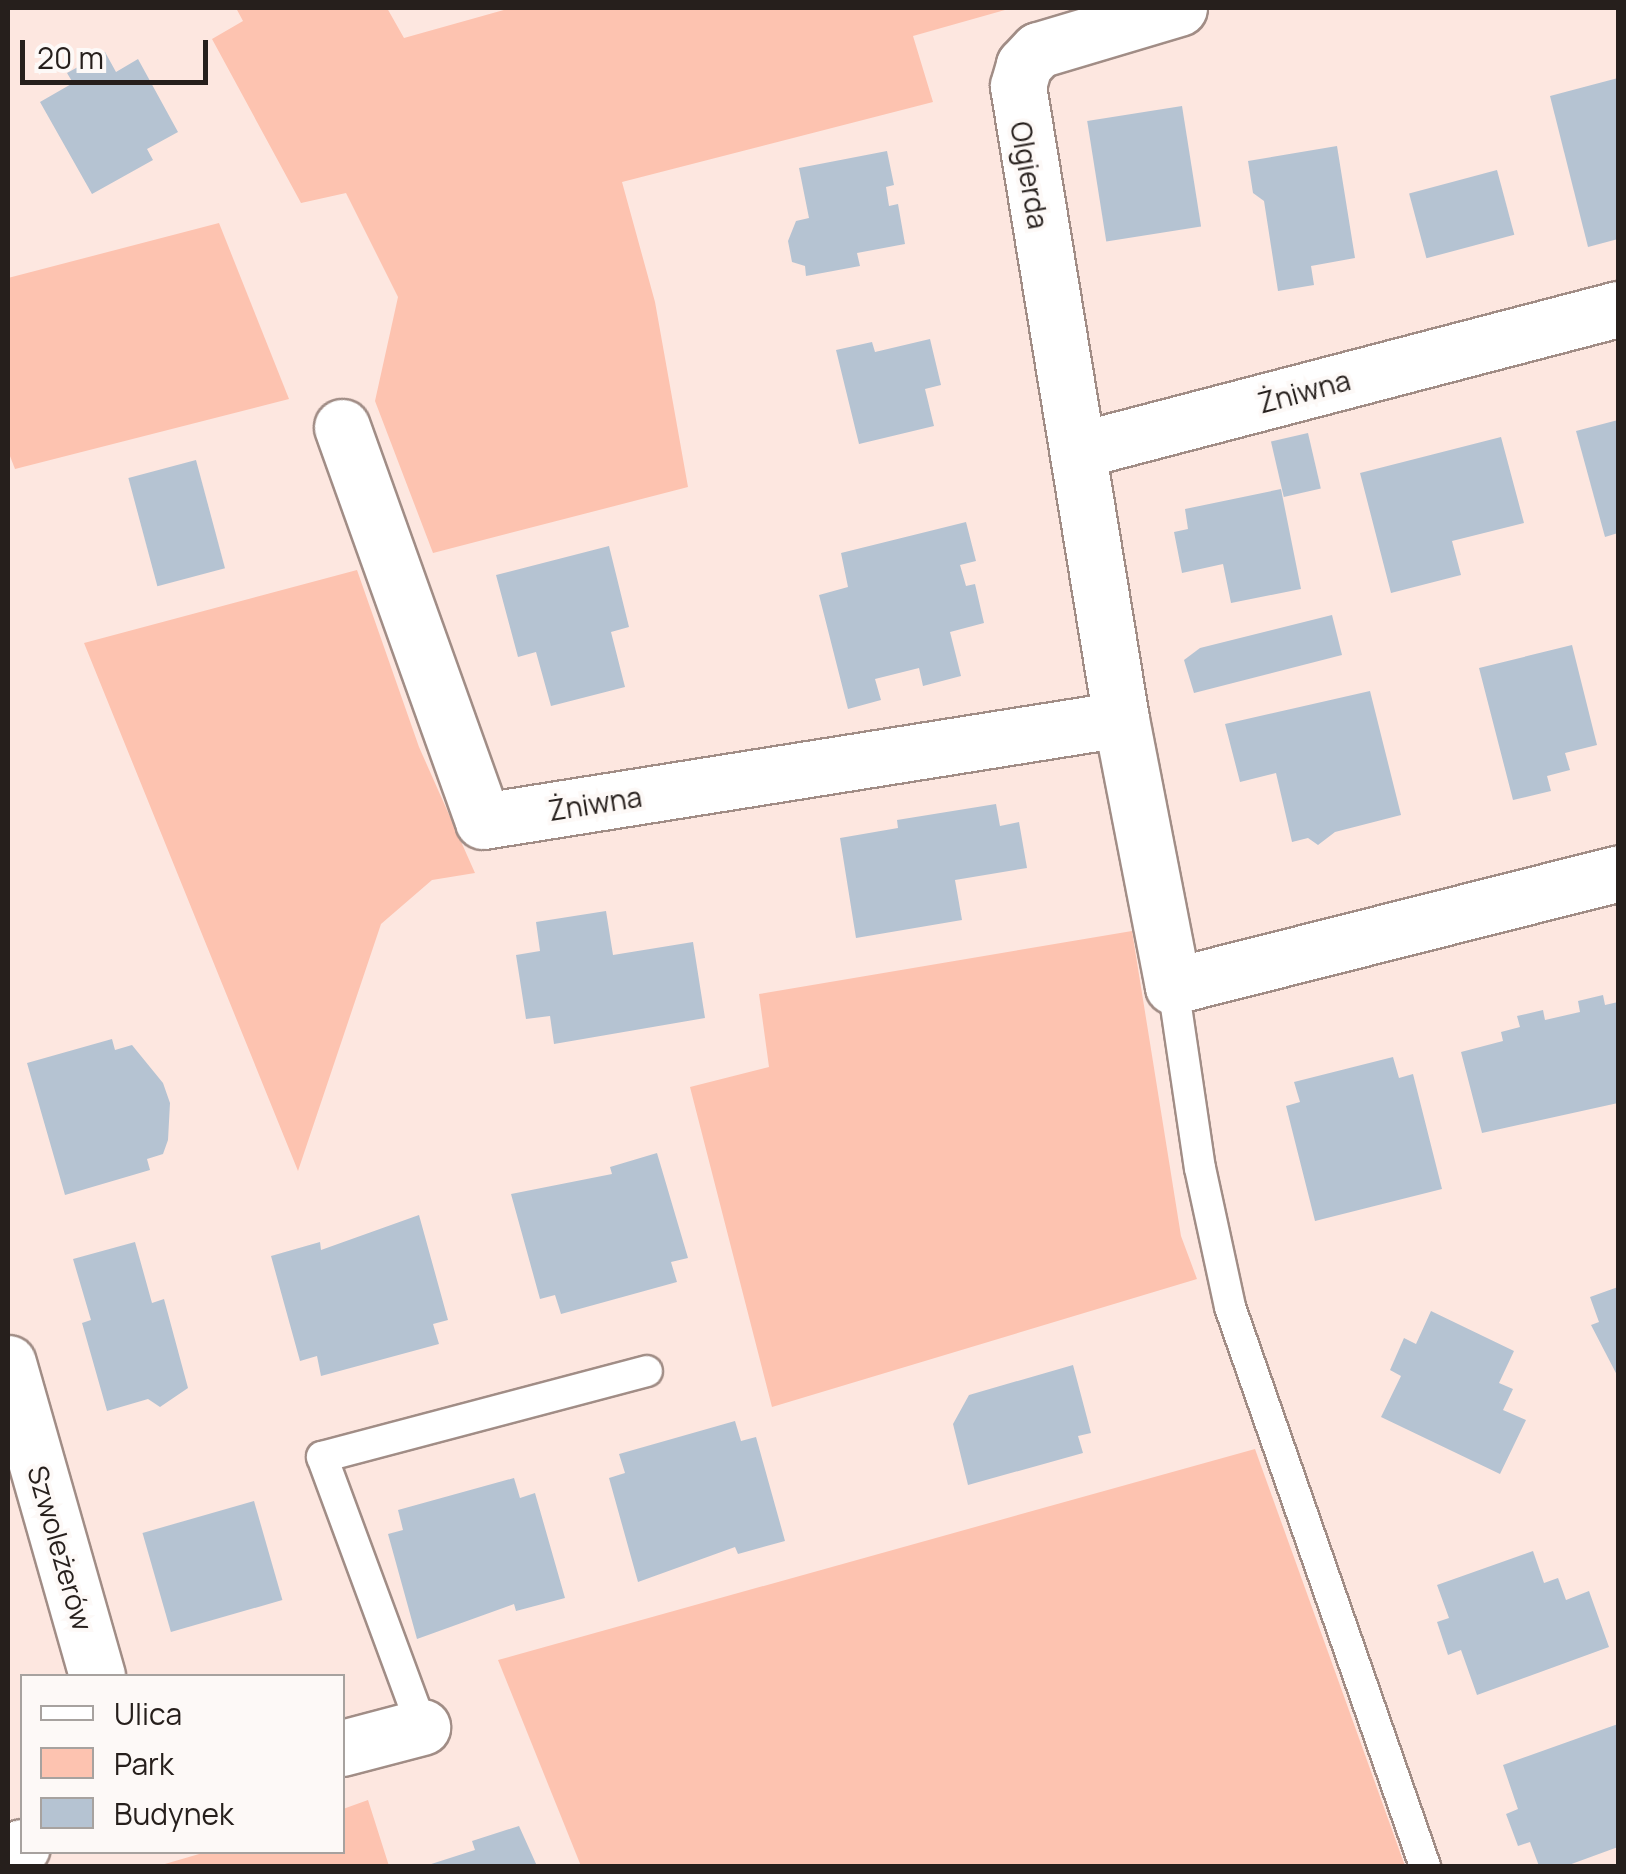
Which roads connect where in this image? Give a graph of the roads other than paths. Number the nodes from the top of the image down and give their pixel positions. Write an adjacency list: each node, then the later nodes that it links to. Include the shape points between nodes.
1 (1179, 8): 4 (street, Olgierda, via 1038,50 1018,86)
2 (1618, 309): 4 (street, Żniwna)
3 (342, 427): 5 (street, Żniwna, via 483,821)
4 (1079, 450): 5 (street)
5 (1121, 718): 7 (street)
6 (1618, 874): 7 (street)
7 (1173, 986): 13 (lane, via 1200,1168 1230,1308)
8 (8, 1363): 10 (street, Szwoleżerów)
9 (647, 1371): 11 (lane, via 322,1456)
10 (96, 1674)
11 (422, 1727): 12 (street)
12 (345, 1747)
13 (1425, 1866)

